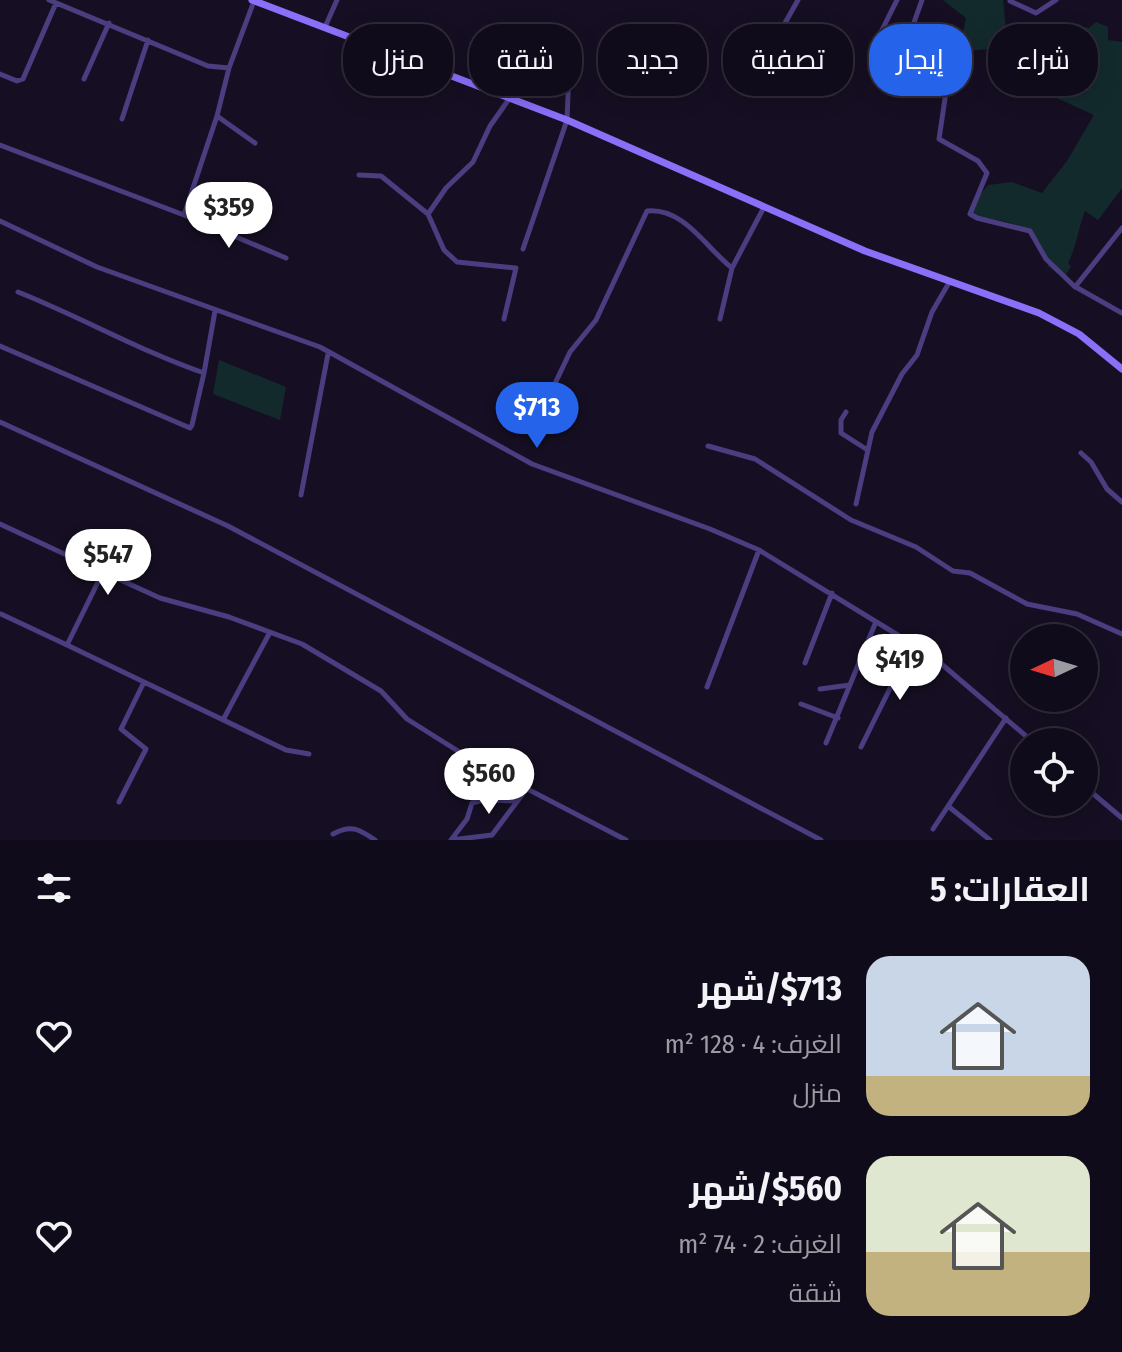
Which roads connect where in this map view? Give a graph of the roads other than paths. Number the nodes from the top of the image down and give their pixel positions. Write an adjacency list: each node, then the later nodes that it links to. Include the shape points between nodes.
1 (49, 0): 9 (street)
2 (253, 0): 14 (street); 16 (street)
3 (337, 0): 14 (street)
4 (798, 0): 11 (street)
5 (897, 0): 12 (street)
6 (922, 0): 13 (street)
7 (1056, 0): 8 (street, via 1036,13)
8 (1010, 1)
9 (56, 3): 10 (street); 17 (street, via 21,82)
10 (109, 23): 15 (street); 18 (street)
11 (785, 23)
12 (884, 24)
13 (913, 24)
14 (325, 27): 21 (street)
15 (148, 40): 16 (street, via 208,66); 23 (street)
16 (229, 68): 22 (street)
17 (0, 74)
18 (84, 79)
19 (568, 96): 24 (street)
20 (945, 96): 37 (street, via 939,139 978,161 987,173 972,205 973,217 1030,231 1046,259)
21 (509, 99): 24 (street); 29 (street, via 473,162)
22 (217, 116): 25 (street); 30 (street)
23 (122, 119)
24 (567, 120): 28 (street); 33 (street)
25 (255, 143)
26 (0, 145): 30 (street)
27 (359, 175): 29 (street, via 381,176)
28 (763, 209): 35 (street); 36 (street)
29 (428, 214): 41 (street, via 444,250 457,262 516,268)
30 (184, 215): 34 (street)
31 (0, 221): 39 (street, via 65,254)
32 (1122, 228): 37 (street)
33 (523, 249)
34 (286, 258)
35 (732, 268): 42 (street); 47 (street, via 689,226 662,212 647,211 596,320 570,352)
36 (951, 280): 45 (street, via 1063,325); 51 (street)
37 (1075, 287): 40 (street)
38 (18, 292): 46 (street)
39 (215, 311): 44 (street); 46 (street)
40 (1122, 313)
41 (504, 319)
42 (720, 319)
43 (0, 346): 46 (street, via 190,428)
44 (328, 354): 53 (street); 57 (street, via 532,464)
45 (1122, 369)
46 (204, 373)
47 (550, 394)
48 (846, 412): 51 (street, via 841,433)
49 (0, 422): 89 (street, via 228,526)
50 (708, 446): 63 (street, via 755,459 851,520 916,547 953,571 970,573 1027,604 1077,614)
51 (866, 449): 55 (street, via 867,466)
52 (1081, 453): 54 (street)
53 (301, 495)
54 (1122, 502)
55 (856, 504)
56 (0, 524): 58 (street)
57 (759, 550): 59 (street); 69 (street)
58 (103, 572): 62 (street, via 160,598); 65 (street)
59 (832, 593): 61 (street); 66 (street)
60 (0, 615): 65 (street)
61 (875, 624): 64 (street); 68 (street)
62 (269, 634): 74 (street); 79 (street, via 340,664 389,696 411,722)
63 (1122, 634)
64 (912, 644): 73 (street); 77 (street)
65 (67, 645): 67 (street)
66 (805, 663)
67 (144, 682): 74 (street); 81 (street, via 121,729 146,749)
68 (850, 685): 70 (street); 72 (street)
69 (707, 687)
70 (820, 689)
71 (801, 704): 72 (street)
72 (838, 718): 76 (street)
73 (1006, 718): 75 (street); 83 (street)
74 (223, 720): 78 (street, via 286,750)
75 (1017, 728)
76 (826, 743)
77 (861, 747)
78 (309, 754)
79 (528, 787): 82 (street); 88 (street)
80 (1098, 798): 84 (street)
81 (119, 802)
82 (518, 802): 82 (street, via 472,803 451,840 492,835)
83 (948, 806): 85 (street); 90 (street)
84 (1122, 818)
85 (933, 829)
86 (333, 834): 87 (street, via 355,827)
87 (375, 840)
88 (626, 840)
89 (821, 840)
90 (990, 840)

